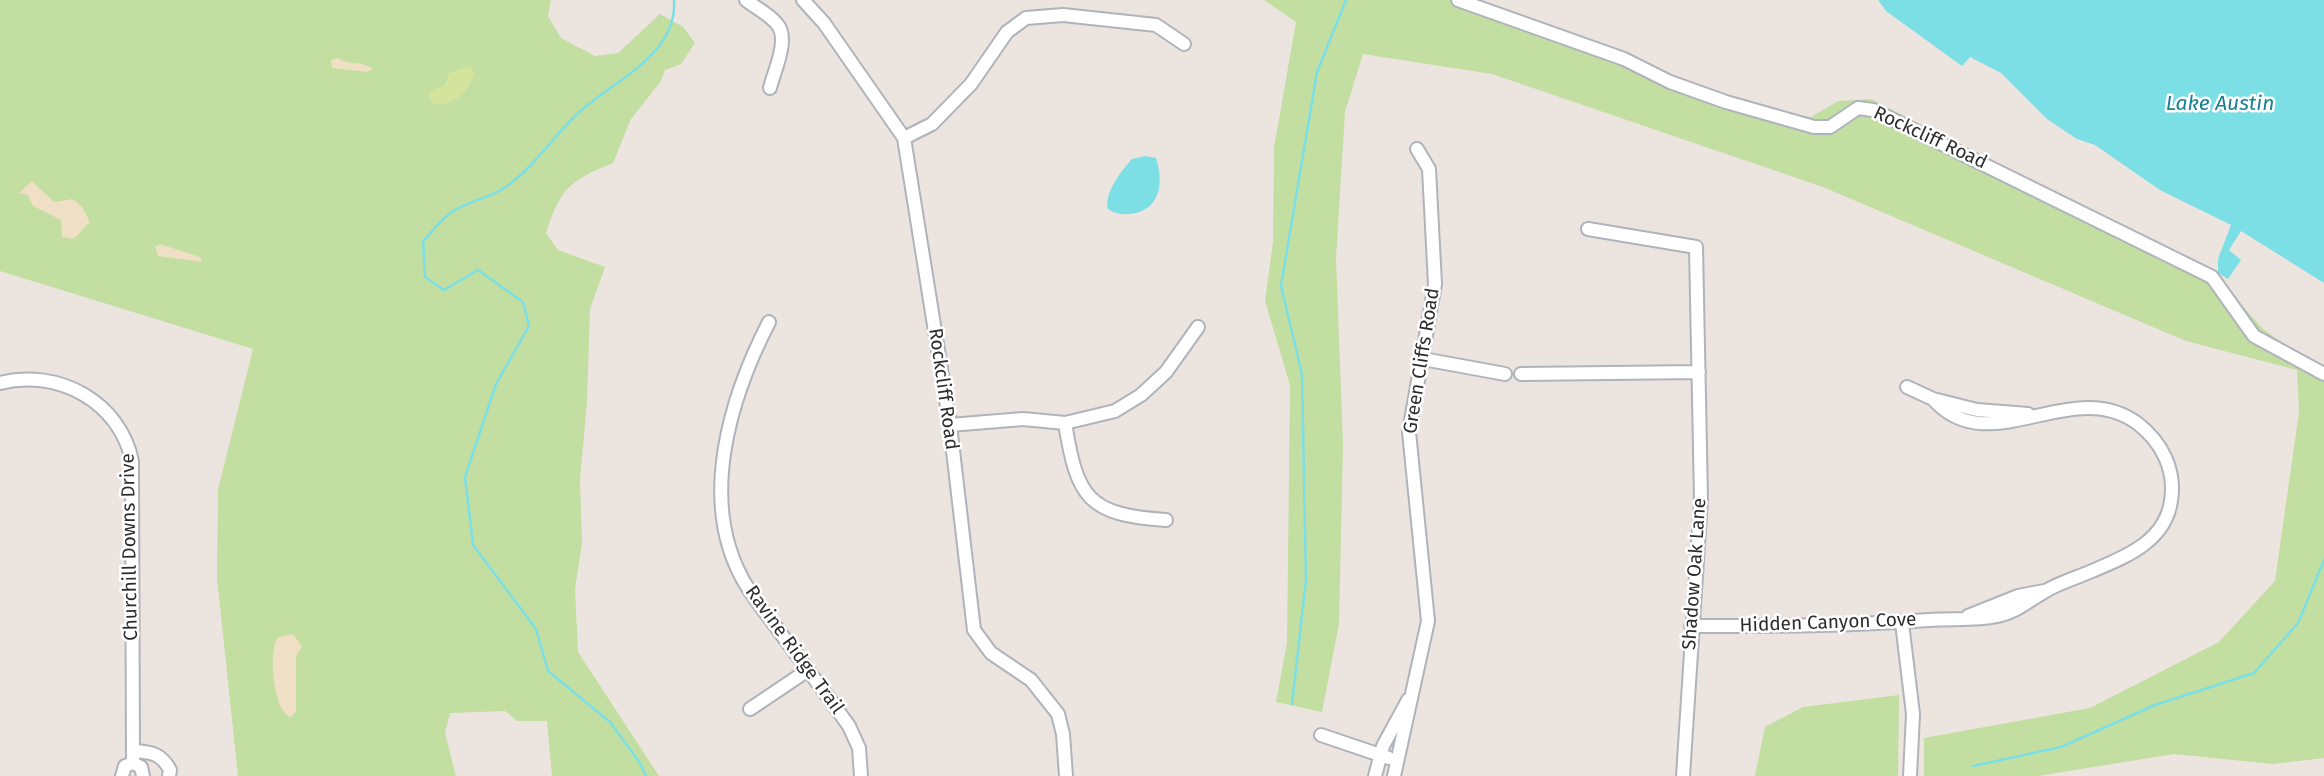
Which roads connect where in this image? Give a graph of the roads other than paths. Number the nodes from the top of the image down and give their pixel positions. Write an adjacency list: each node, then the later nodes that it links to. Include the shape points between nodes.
1 (746, 0): 5 (street, via 781,30)
2 (803, 0): 6 (street, Rockcliff Road)
3 (1458, 0): 15 (street, Rockcliff Road, via 1624,59 1726,102 1814,127 1830,127 1858,108 1874,110 2212,278 2255,336)
4 (1184, 44): 6 (street, via 1156,25 1063,15 1026,18 1007,32 971,84 932,124)
5 (769, 88)
6 (904, 138): 19 (street, Rockcliff Road)
7 (1417, 149): 11 (street, Green Cliffs Road, via 1429,169 1435,284)
8 (1588, 229): 12 (street, Shadow Oak Lane, via 1696,247)
9 (769, 323): 23 (street, Ravine Ridge Trail, via 756,347 724,445 720,509 742,578)
10 (1198, 327): 18 (street, via 1166,372 1141,396 1115,411)
11 (1423, 359): 13 (street); 24 (street, Green Cliffs Road, via 1409,432 1428,621)
12 (1699, 372): 14 (street); 22 (street, Shadow Oak Lane, via 1701,499)
13 (1505, 374)
14 (1521, 374)
15 (2324, 374)
16 (0, 383): 28 (street, Churchill Downs Drive, via 34,379 77,391 108,410 127,439 132,461)
17 (1907, 387): 21 (street, Hidden Canyon Cove, via 1976,410 2032,415 2085,407 2113,411 2152,437 2171,473 2170,506 2164,521 2152,538 2132,553 2045,591 2018,596 1965,618)
18 (1065, 423): 19 (street, via 1023,419); 20 (street, via 1080,486 1098,506 1125,517)
19 (950, 425): 34 (street, Rockcliff Road, via 974,630 991,653 1031,680 1058,715)
20 (1166, 520)
21 (1902, 623): 22 (street, Hidden Canyon Cove); 38 (street, via 1913,714)
22 (1691, 626): 37 (street, Shadow Oak Lane)
23 (808, 670): 25 (street); 33 (street, Ravine Ridge Trail, via 849,726 859,748)
24 (1408, 699): 27 (street, Green Cliffs Road); 29 (street, Green Cliffs Road)
25 (750, 709)
26 (1321, 735): 27 (street)
27 (1381, 755): 29 (street); 35 (street, Green Cliffs Road)
28 (133, 757): 30 (street); 31 (street); 32 (street, via 154,752 170,769)
29 (1396, 760): 36 (street, Green Cliffs Road)
30 (122, 776)
31 (143, 776)
32 (169, 776)
33 (861, 776)
34 (1066, 776)
35 (1375, 776)
36 (1394, 776)
37 (1683, 776)
38 (1910, 776)

